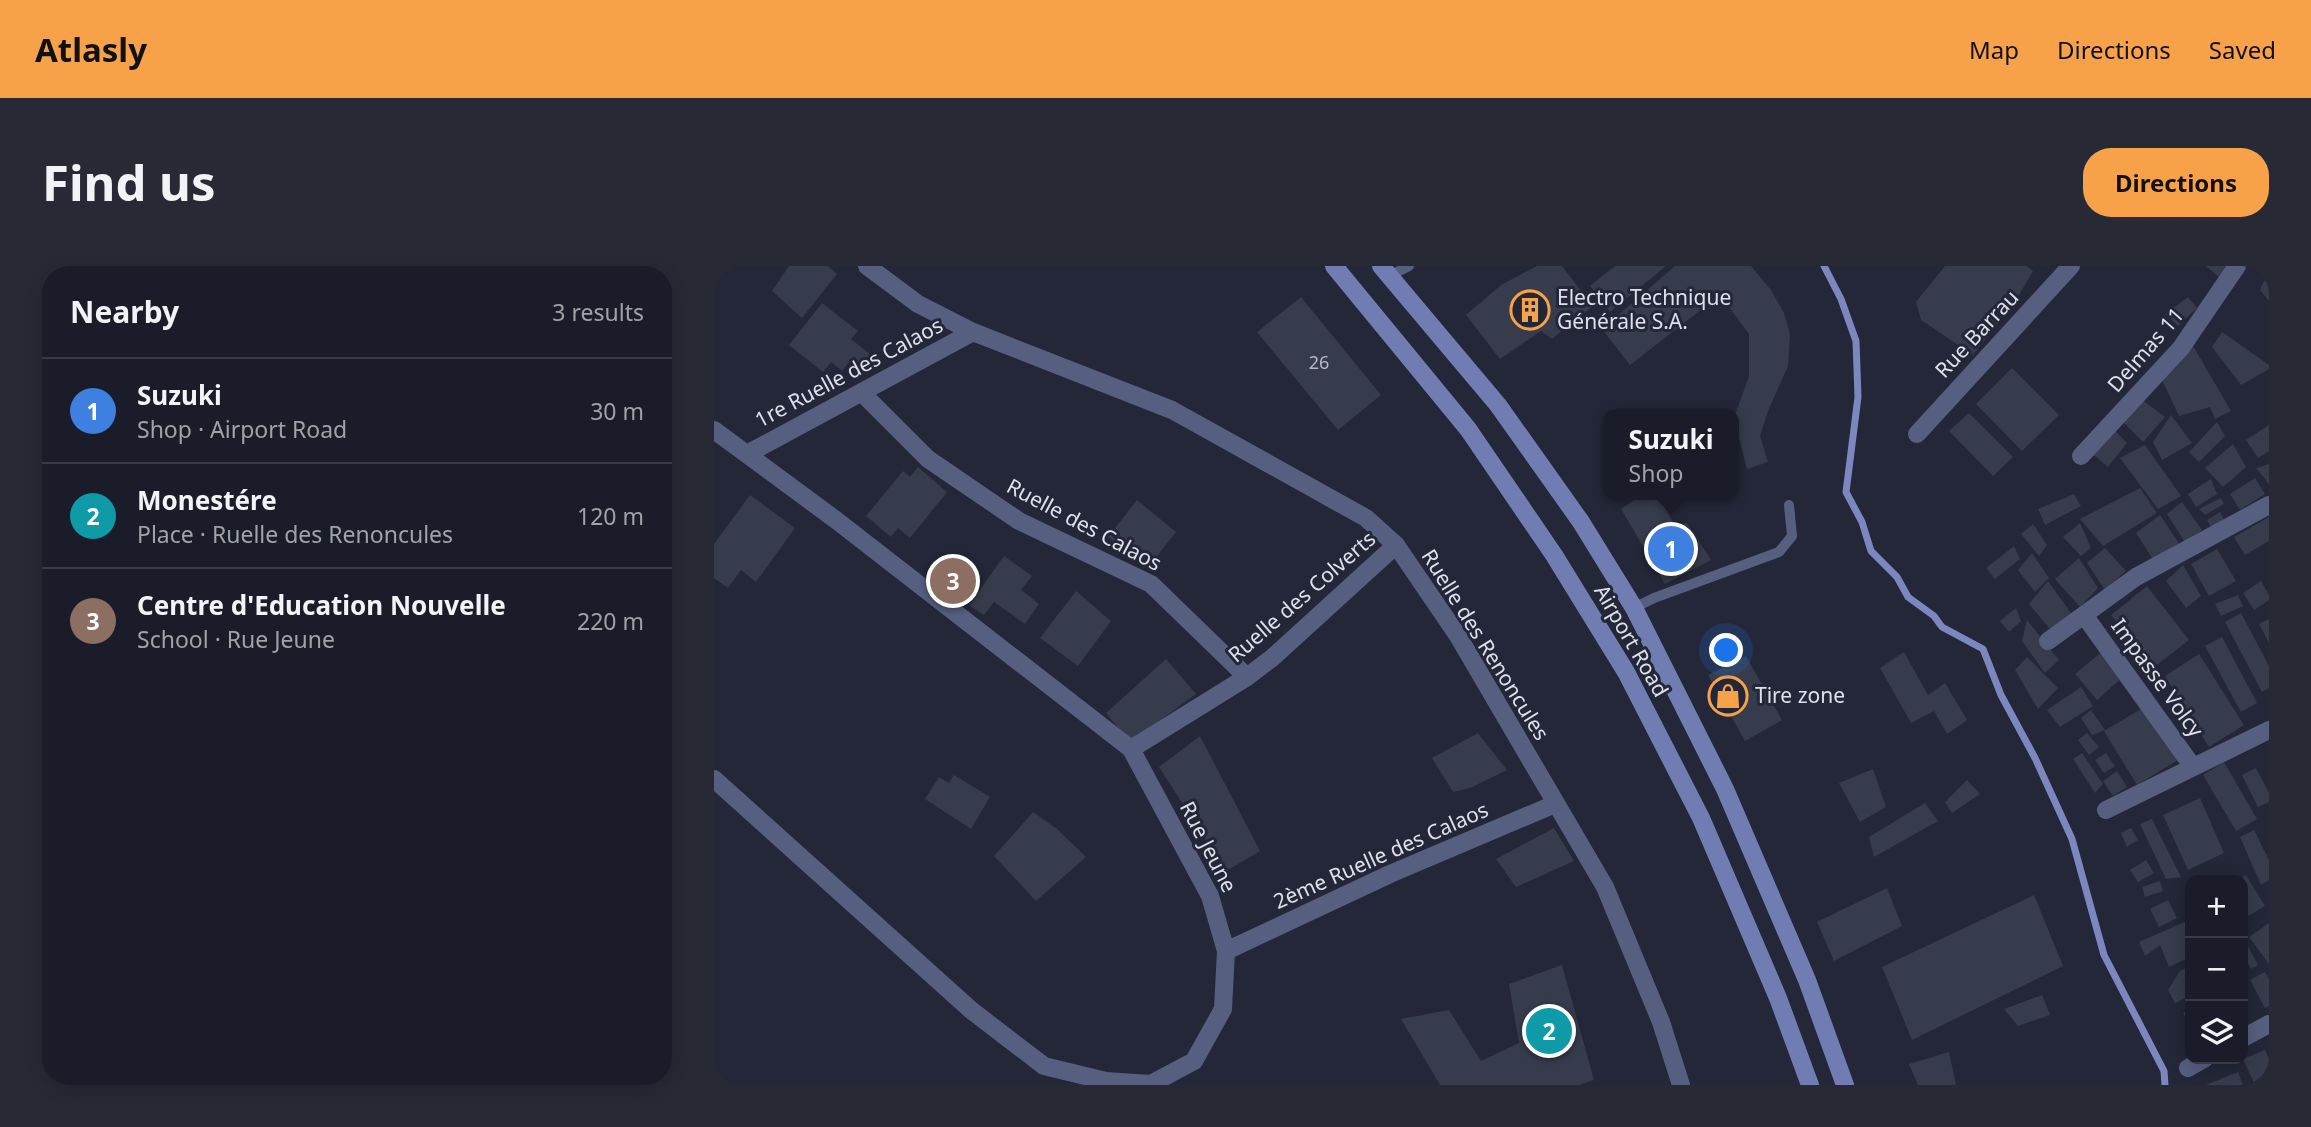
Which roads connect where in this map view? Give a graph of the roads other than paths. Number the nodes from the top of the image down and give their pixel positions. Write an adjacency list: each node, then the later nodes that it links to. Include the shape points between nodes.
1 (867, 266): 7 (street, Ruelle des Renoncules, via 918,304)
2 (1334, 266): 33 (main road, Airport Road, via 1468,429 1626,672 1701,818)
3 (1409, 266): 6 (lane)
4 (2071, 266): 10 (street, Rue Barrau)
5 (2236, 266): 12 (street, Delmas 11, via 2181,348)
6 (1385, 271): 16 (main road, Airport Road, via 1498,405)
7 (972, 332): 8 (street, 1re Ruelle des Calaos); 15 (street, Ruelle des Renoncules, via 1172,410 1366,518)
8 (863, 393): 11 (street, 1re Ruelle des Calaos); 19 (street, Ruelle des Calaos, via 928,459 1018,521 1152,584)
9 (714, 430): 11 (street, Rue Jeune)
10 (1917, 434)
11 (747, 454): 21 (street, Rue Jeune)
12 (2081, 456)
13 (1789, 505): 16 (lane, via 1792,536 1779,552)
14 (2269, 506): 17 (street, via 2136,577)
15 (1396, 545): 19 (street, Ruelle des Colverts); 24 (street, Ruelle des Renoncules, via 1458,636)
16 (1634, 608): 34 (main road, Airport Road, via 1725,789 1807,980)
17 (2084, 615): 18 (street); 22 (street, Impasse Volcy)
18 (2048, 641)
19 (1247, 677): 21 (street, Ruelle des Colverts)
20 (2269, 730): 22 (street)
21 (1131, 750): 26 (street, Rue Jeune, via 1210,895)
22 (2193, 767): 25 (street)
23 (714, 779): 31 (street, Rue Jeune, via 971,1010 1044,1066)
24 (1555, 804): 26 (street, 2ème Ruelle des Calaos); 32 (street, Ruelle des Renoncules, via 1605,887 1661,1022)
25 (2106, 810)
26 (1226, 951): 31 (street, Rue Jeune, via 1223,1009 1194,1061 1151,1084)
27 (2269, 1024): 28 (street)
28 (2248, 1035)
29 (2195, 1064): 30 (street)
30 (2188, 1068)
31 (1108, 1083)
32 (1681, 1085)
33 (1810, 1085)
34 (1845, 1085)

